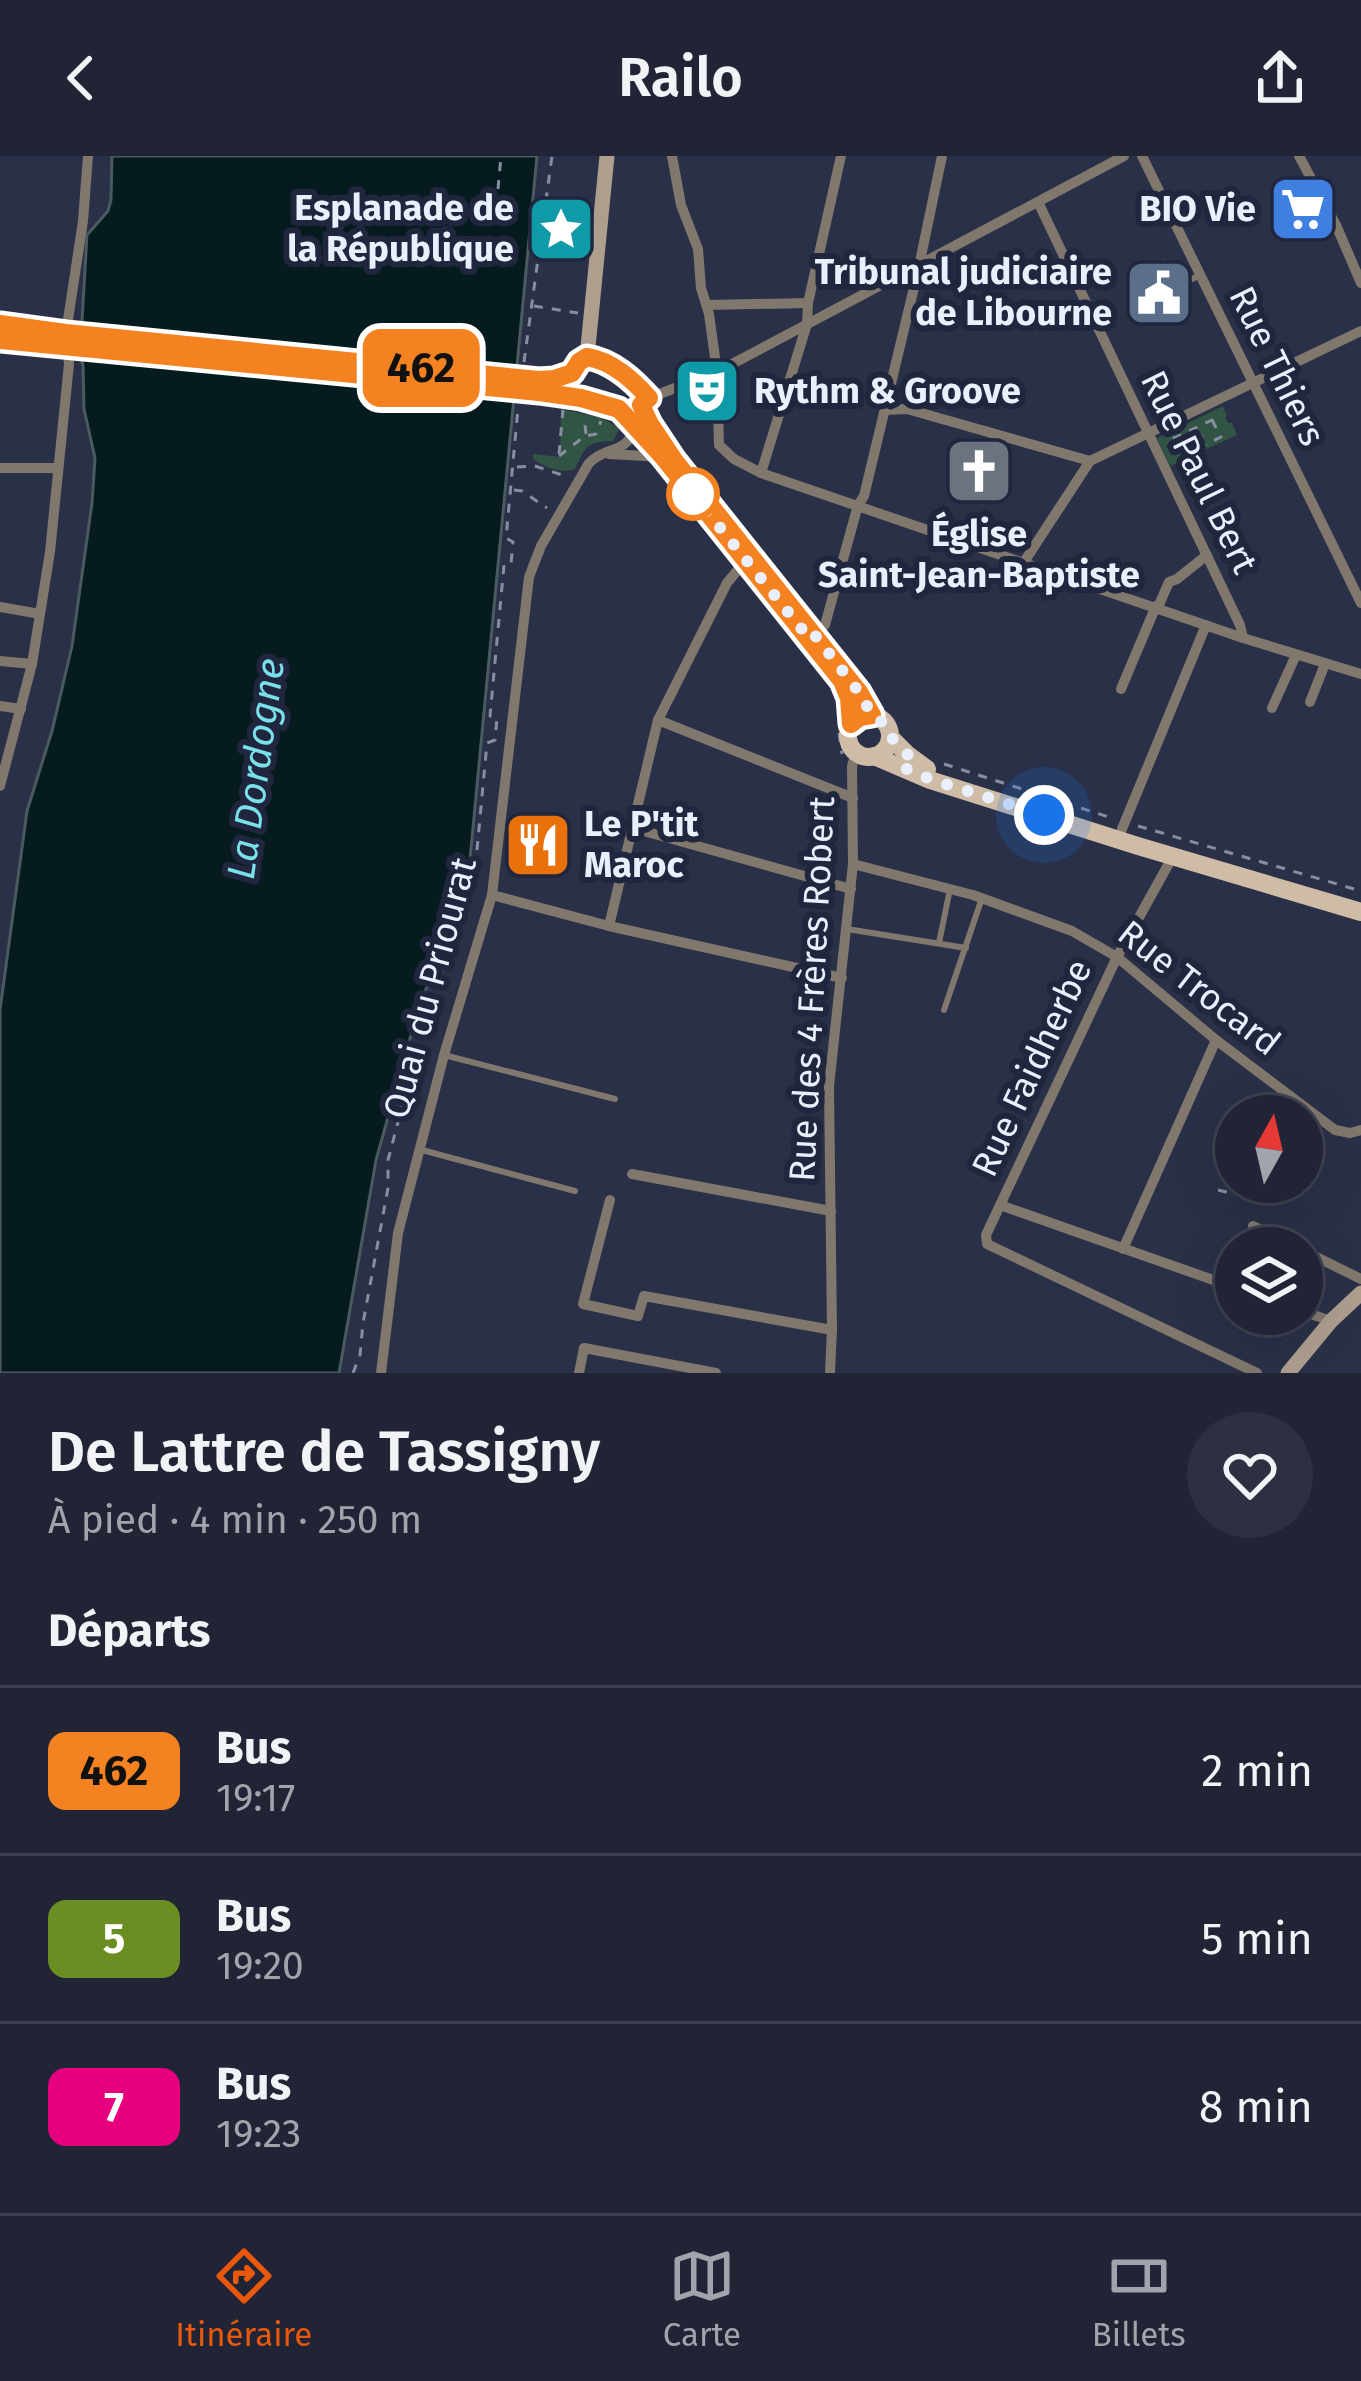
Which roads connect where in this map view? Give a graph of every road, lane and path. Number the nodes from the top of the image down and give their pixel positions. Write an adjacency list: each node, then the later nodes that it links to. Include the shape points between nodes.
1 (88, 156): 25 (street)
2 (502, 156): 11 (path)
3 (552, 156): 19 (path)
4 (607, 156): 20 (main road)
5 (672, 156): 18 (street)
6 (841, 156): 17 (street)
7 (942, 156): 14 (street)
8 (1124, 156): 12 (street)
9 (1142, 156): 15 (street, Rue Thiers)
10 (1300, 156): 16 (street)
11 (498, 189)
12 (1038, 202): 14 (street); 38 (street, Rue Paul Bert)
13 (1163, 262): 15 (lane, via 1175,286)
14 (919, 264): 22 (street); 34 (street)
15 (1199, 276): 30 (street, Rue Thiers)
16 (1361, 283)
17 (808, 303): 18 (street); 22 (street)
18 (706, 305): 27 (street)
19 (532, 306): 20 (path); 29 (path)
20 (590, 315): 26 (main road)
21 (0, 324): 25 (main road)
22 (807, 324): 27 (street); 47 (street)
23 (1361, 331): 30 (street)
24 (0, 340): 25 (main road)
25 (69, 342): 29 (main road, bridge); 46 (street)
26 (587, 357): 28 (main road); 32 (main road, via 635,382)
27 (717, 372): 32 (street); 47 (street, via 719,445)
28 (572, 373): 29 (main road); 31 (main road)
29 (534, 383): 31 (main road)
30 (1253, 384): 38 (street); 56 (street, Rue Thiers)
31 (573, 397): 35 (main road); 39 (path, via 559,456)
32 (645, 402): 35 (main road); 61 (main road, via 674,460)
33 (518, 408): 45 (path)
34 (885, 410): 43 (street, via 907,409); 51 (street)
35 (611, 412): 37 (main road); 39 (path)
36 (590, 418): 39 (path)
37 (637, 427): 41 (street, via 622,448); 42 (main road)
38 (1148, 435): 43 (street); 53 (street, Rue Paul Bert)
39 (585, 436)
40 (1198, 446): 40 (path, via 1220,437 1212,420 1170,440 1178,458)
41 (599, 453): 42 (street); 49 (street, Quai du Priourat)
42 (671, 454): 48 (path); 54 (main road)
43 (1090, 461): 55 (street)
44 (0, 467): 46 (street)
45 (513, 467): 49 (path, via 535,466); 50 (path)
46 (58, 469): 59 (street)
47 (761, 473): 51 (street)
48 (704, 482)
49 (577, 484): 52 (street, Quai du Priourat)
50 (511, 489): 52 (path); 116 (path, via 511,564 504,566 490,716 497,718 496,740 487,743 475,882 428,1009 388,1160)
51 (858, 505): 55 (street); 61 (street, via 825,625)
52 (558, 516): 88 (street, Quai du Priourat, via 529,577)
53 (1207, 555): 57 (street, via 1168,582); 62 (street, Rue Paul Bert)
54 (746, 560): 61 (main road); 74 (street)
55 (1024, 562): 57 (street)
56 (1361, 603)
57 (1157, 606): 60 (street); 68 (street)
58 (0, 607): 59 (street)
59 (40, 614): 65 (street)
60 (1206, 625): 62 (street); 81 (street)
61 (812, 636): 73 (main road); 75 (main road, via 849,698)
62 (1243, 638): 63 (street)
63 (1296, 655): 66 (street); 71 (street)
64 (0, 662): 65 (street)
65 (32, 664): 72 (street)
66 (1325, 664): 67 (street); 69 (street)
67 (1361, 674)
68 (1121, 689)
69 (1310, 702)
70 (0, 706): 72 (street)
71 (1272, 707)
72 (21, 710): 79 (street)
73 (872, 715): 75 (main road); 76 (main road)
74 (658, 720): 80 (street); 82 (street)
75 (845, 721): 77 (main road); 77 (path, via 842,760)
76 (890, 736): 77 (main road, via 885,749); 81 (main road, via 939,776)
77 (861, 758): 80 (street, Rue des 4 Frères Robert); 83 (main road)
78 (934, 760): 81 (path)
79 (0, 786)
80 (853, 798): 84 (street, Rue des 4 Frères Robert)
81 (1123, 826): 87 (path); 90 (main road)
82 (633, 828): 85 (street); 91 (street)
83 (1173, 856): 90 (main road); 95 (street, Rue Faidherbe)
84 (854, 865): 85 (street, Rue des 4 Frères Robert); 86 (street, Rue Trocard)
85 (851, 889): 92 (street, Rue des 4 Frères Robert)
86 (950, 889): 89 (street, Rue Trocard); 93 (lane)
87 (1361, 891)
88 (492, 895): 91 (street); 99 (street, Quai du Priourat)
89 (982, 898): 94 (lane); 95 (street, Rue Trocard, via 1072,931)
90 (1361, 908)
91 (609, 926): 96 (street)
92 (847, 929): 93 (lane); 96 (street, Rue des 4 Frères Robert)
93 (939, 943): 94 (lane)
94 (966, 947): 97 (lane)
95 (1118, 958): 98 (street, Rue Trocard); 106 (street, Rue Faidherbe)
96 (842, 978): 107 (street, Rue des 4 Frères Robert, via 829,1086)
97 (944, 1010)
98 (1216, 1040): 101 (street, Rue Trocard, via 1335,1130); 108 (street)
99 (444, 1055): 100 (lane); 102 (street, Quai du Priourat)
100 (615, 1100)
101 (1361, 1130)
102 (419, 1149): 104 (lane); 117 (street, Quai du Priourat, via 398,1233)
103 (632, 1174): 107 (street)
104 (575, 1191)
105 (610, 1200): 115 (street, via 583,1304 638,1316 644,1295)
106 (1000, 1205): 108 (street); 121 (street, Rue Faidherbe, via 987,1244)
107 (831, 1211): 115 (street, Rue des 4 Frères Robert)
108 (1123, 1249): 111 (street)
109 (1323, 1260): 110 (street)
110 (1361, 1279)
111 (1215, 1281)
112 (1361, 1294): 114 (main road)
113 (1323, 1318): 114 (street)
114 (1331, 1321): 122 (main road)
115 (832, 1330): 120 (street, Rue des 4 Frères Robert)
116 (353, 1373)
117 (381, 1373)
118 (579, 1373): 119 (street, via 584,1348)
119 (716, 1373)
120 (830, 1373)
121 (1256, 1373)
122 (1288, 1373)

